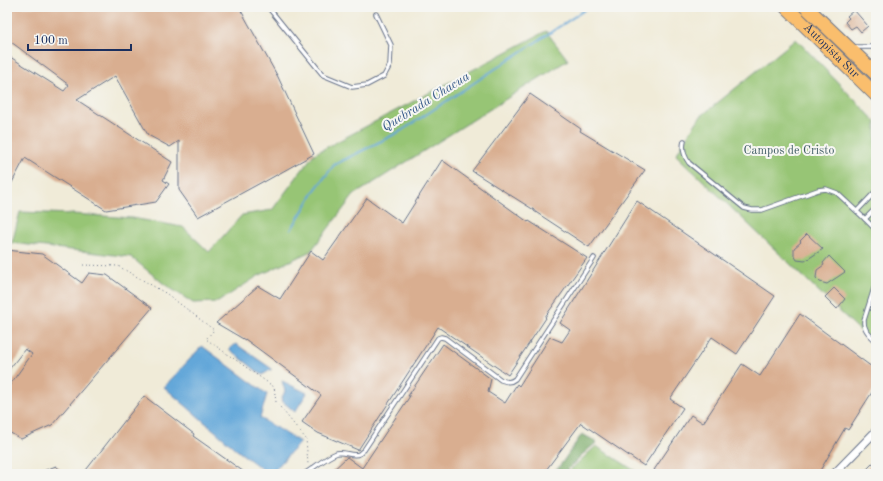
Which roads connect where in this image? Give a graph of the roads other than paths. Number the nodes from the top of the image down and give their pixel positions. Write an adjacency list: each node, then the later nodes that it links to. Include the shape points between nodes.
1 (268, 7): 4 (lane, via 323,76 352,87 367,85 384,76 390,65 391,45)
2 (786, 7): 8 (highway, Autopista Sur)
3 (806, 7): 5 (highway, Autopista Sur)
4 (376, 14)
5 (848, 47): 6 (lane); 7 (highway, Autopista Sur)
6 (875, 48)
7 (876, 74)
8 (876, 95)
9 (684, 141): 12 (lane, via 683,150 688,163 744,208 762,210 826,189 837,193)
10 (876, 191): 12 (lane)
11 (876, 208): 13 (lane)
12 (857, 211): 13 (lane)
13 (866, 219): 14 (lane)
14 (876, 230)
15 (594, 258): 19 (lane, via 511,382 501,380 445,338 438,338 364,450 358,454 339,452)
16 (876, 282): 17 (lane, via 864,324 867,332)
17 (876, 341)
18 (876, 431): 20 (street)
19 (304, 474)
20 (834, 474)

